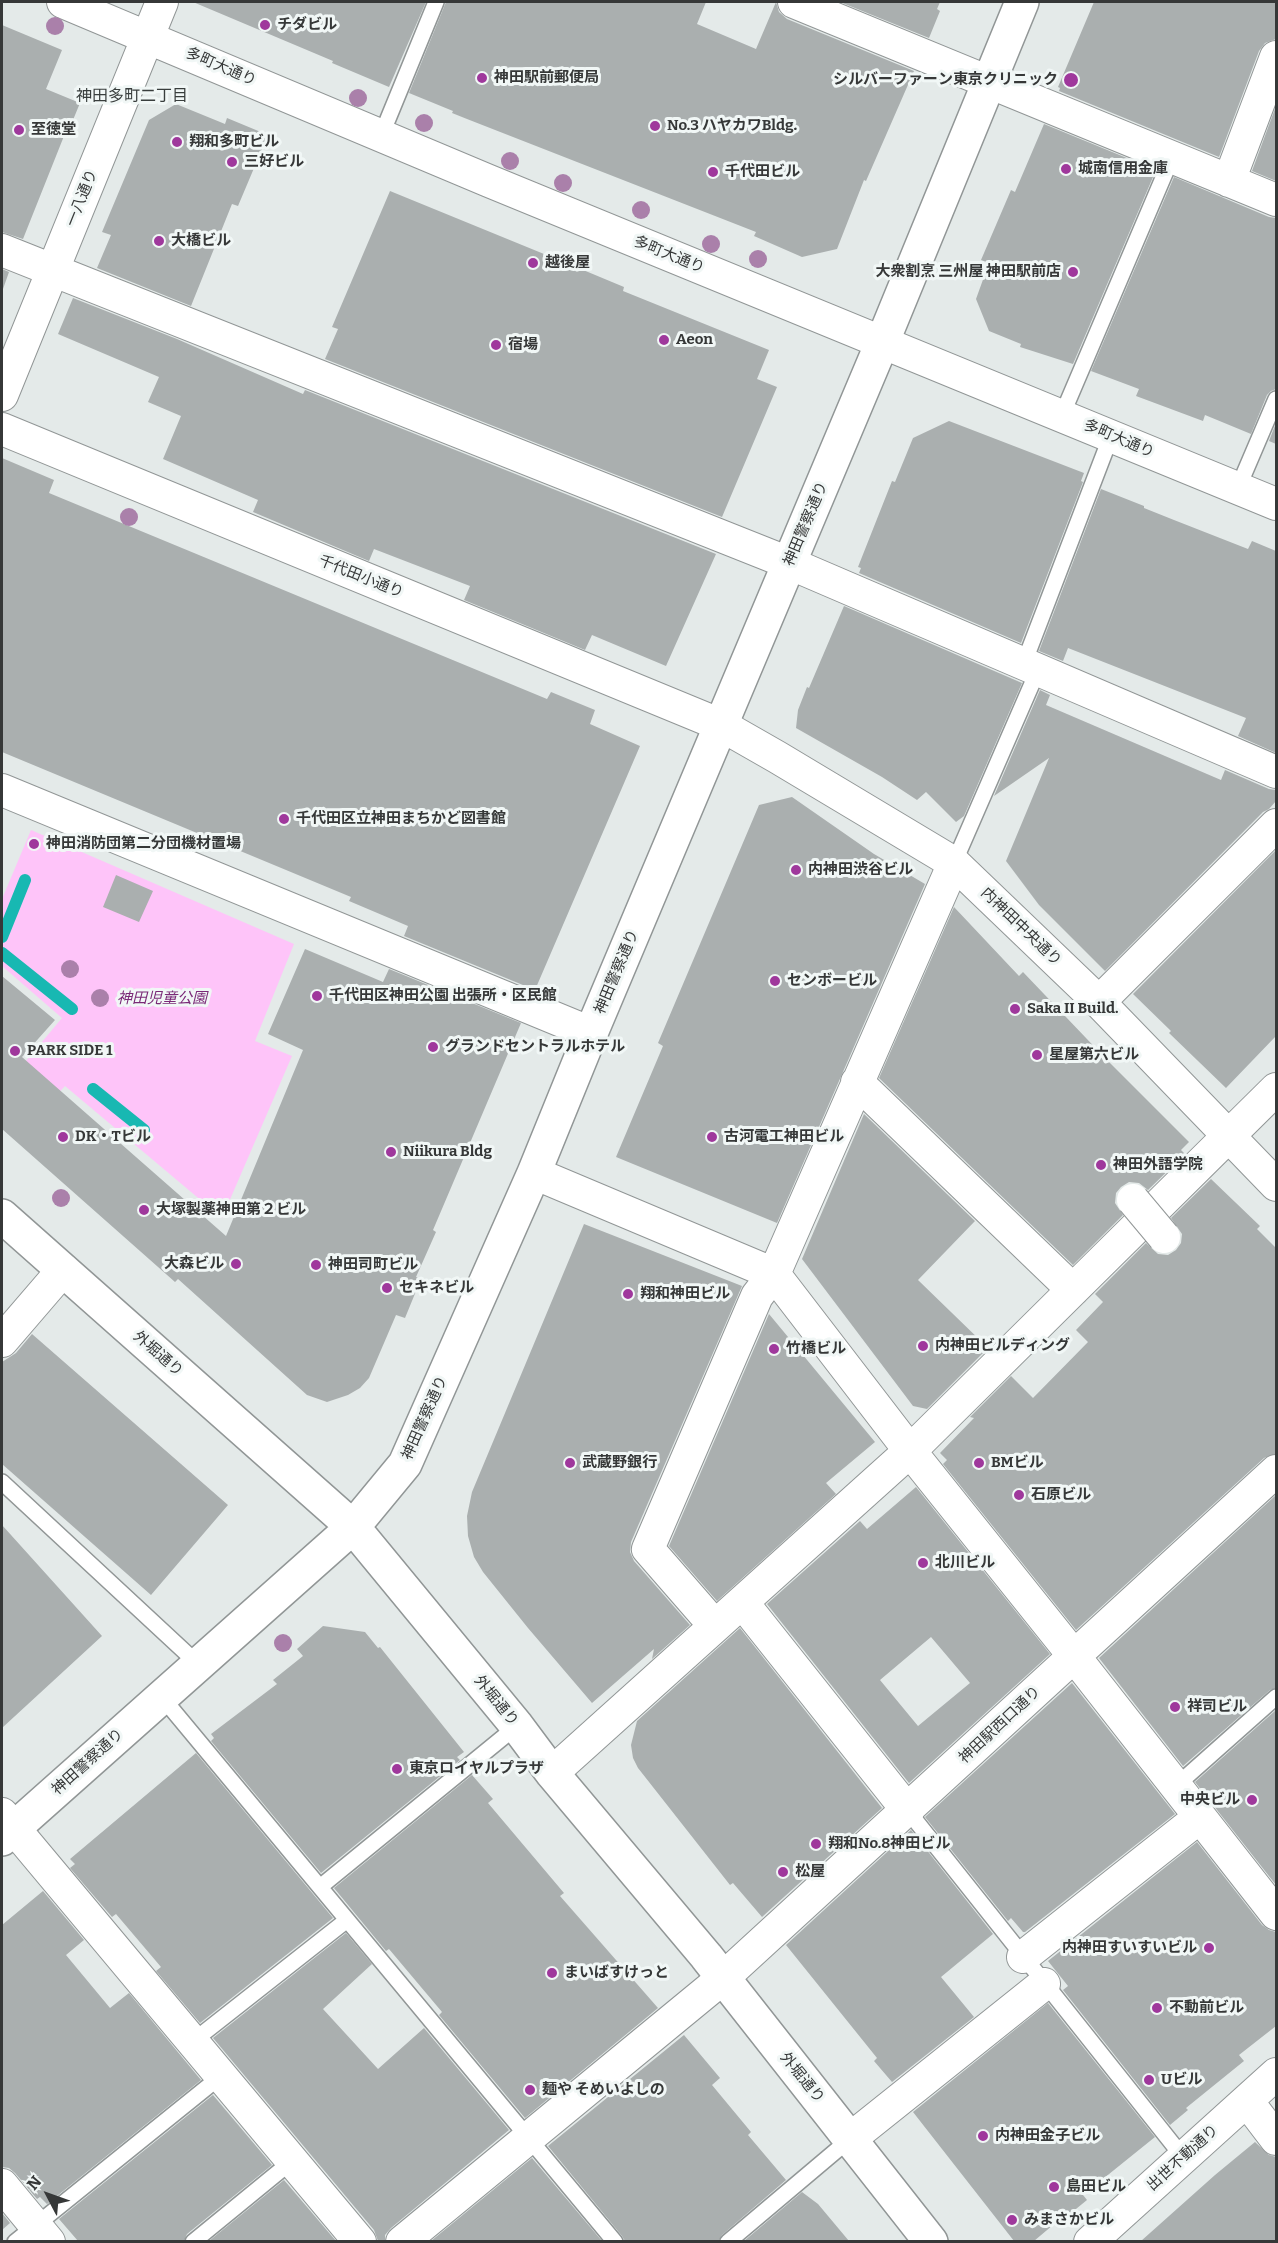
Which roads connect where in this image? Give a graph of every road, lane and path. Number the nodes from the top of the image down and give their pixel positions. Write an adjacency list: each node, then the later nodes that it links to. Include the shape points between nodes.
1 (63, 2): 6 (street, 多町大通り)
2 (162, 2): 6 (street, 一八通り)
3 (436, 2): 9 (lane)
4 (794, 2): 8 (street)
5 (1022, 2): 8 (street, 神田警察通り)
6 (148, 36): 9 (street, 多町大通り); 14 (street, 一八通り)
7 (1276, 57): 11 (street)
8 (988, 82): 10 (street); 15 (street, 神田警察通り)
9 (381, 136): 15 (street, 多町大通り)
10 (1172, 157): 11 (street); 18 (lane)
11 (1229, 181): 12 (street)
12 (1276, 200)
13 (2, 250): 14 (street)
14 (52, 271): 16 (street, 一八通り); 23 (street)
15 (882, 343): 18 (street, 多町大通り); 23 (street, 神田警察通り)
16 (2, 395)
17 (1276, 399): 21 (lane)
18 (1062, 415): 20 (street, 多町大通り)
19 (2, 429): 25 (street, 千代田小通り)
20 (1111, 436): 21 (street, 多町大通り); 24 (lane)
21 (1239, 488): 22 (street, 多町大通り)
22 (1276, 504)
23 (789, 563): 24 (street); 25 (street, 神田警察通り)
24 (1031, 667): 26 (street); 29 (lane)
25 (721, 725): 29 (street, 内神田中央通り); 31 (street, 神田警察通り)
26 (1276, 772)
27 (2, 790): 31 (street)
28 (1276, 825): 30 (street)
29 (954, 863): 30 (street, 内神田中央通り); 32 (street)
30 (1099, 1002): 34 (street, 内神田中央通り)
31 (591, 1033): 35 (street, 神田警察通り)
32 (857, 1082): 41 (street); 42 (street)
33 (1276, 1089): 34 (street)
34 (1229, 1137): 36 (street, 内神田中央通り); 42 (street)
35 (534, 1173): 41 (street); 47 (street, 神田警察通り, via 405,1464)
36 (1276, 1185)
37 (1133, 1200): 39 (street, bridge)
38 (2, 1216): 40 (street, 外堀通り)
39 (1164, 1237)
40 (63, 1270): 43 (street); 47 (street, 外堀通り)
41 (774, 1274): 44 (street); 49 (street, via 757,1296 648,1549)
42 (1073, 1290): 44 (street)
43 (2, 1341)
44 (910, 1451): 48 (street); 50 (street)
45 (1276, 1471): 50 (street, 神田駅西口通り)
46 (2, 1482): 51 (lane)
47 (354, 1527): 51 (street, 神田警察通り); 54 (street, 外堀通り)
48 (742, 1602): 49 (street); 57 (street)
49 (715, 1626): 55 (street)
50 (1074, 1656): 56 (street); 57 (street, 神田駅西口通り)
51 (198, 1664): 52 (street, 神田警察通り)
52 (161, 1696): 59 (street, 神田警察通り); 60 (lane)
53 (1276, 1697): 56 (lane)
54 (517, 1726): 55 (street, 外堀通り); 60 (lane)
55 (552, 1773): 64 (street, 外堀通り)
56 (1177, 1785): 58 (street)
57 (908, 1811): 63 (lane); 64 (street, 神田駅西口通り)
58 (1200, 1817): 61 (street); 63 (street)
59 (5, 1827): 66 (street)
60 (320, 1887): 62 (lane)
61 (1276, 1914)
62 (347, 1920): 66 (lane); 70 (lane)
63 (1023, 1957): 65 (lane)
64 (723, 1978): 70 (street, 神田駅西口通り); 71 (street, 外堀通り)
65 (1044, 1984): 71 (street); 73 (lane)
66 (192, 2042): 68 (street)
67 (1276, 2074): 69 (street, 出世不動通り)
68 (221, 2076): 74 (street); 76 (lane)
69 (1247, 2101): 72 (street); 73 (street, 出世不動通り)
70 (528, 2138): 79 (street, 神田駅西口通り); 80 (lane)
71 (850, 2139): 81 (lane); 82 (street, 外堀通り)
72 (1276, 2139)
73 (1183, 2157): 83 (street, 出世不動通り)
74 (292, 2161): 77 (lane); 78 (street)
75 (2, 2185): 76 (street)
76 (33, 2236)
77 (193, 2241)
78 (360, 2241)
79 (402, 2241)
80 (615, 2241)
81 (728, 2241)
82 (932, 2241)
83 (1090, 2241)

